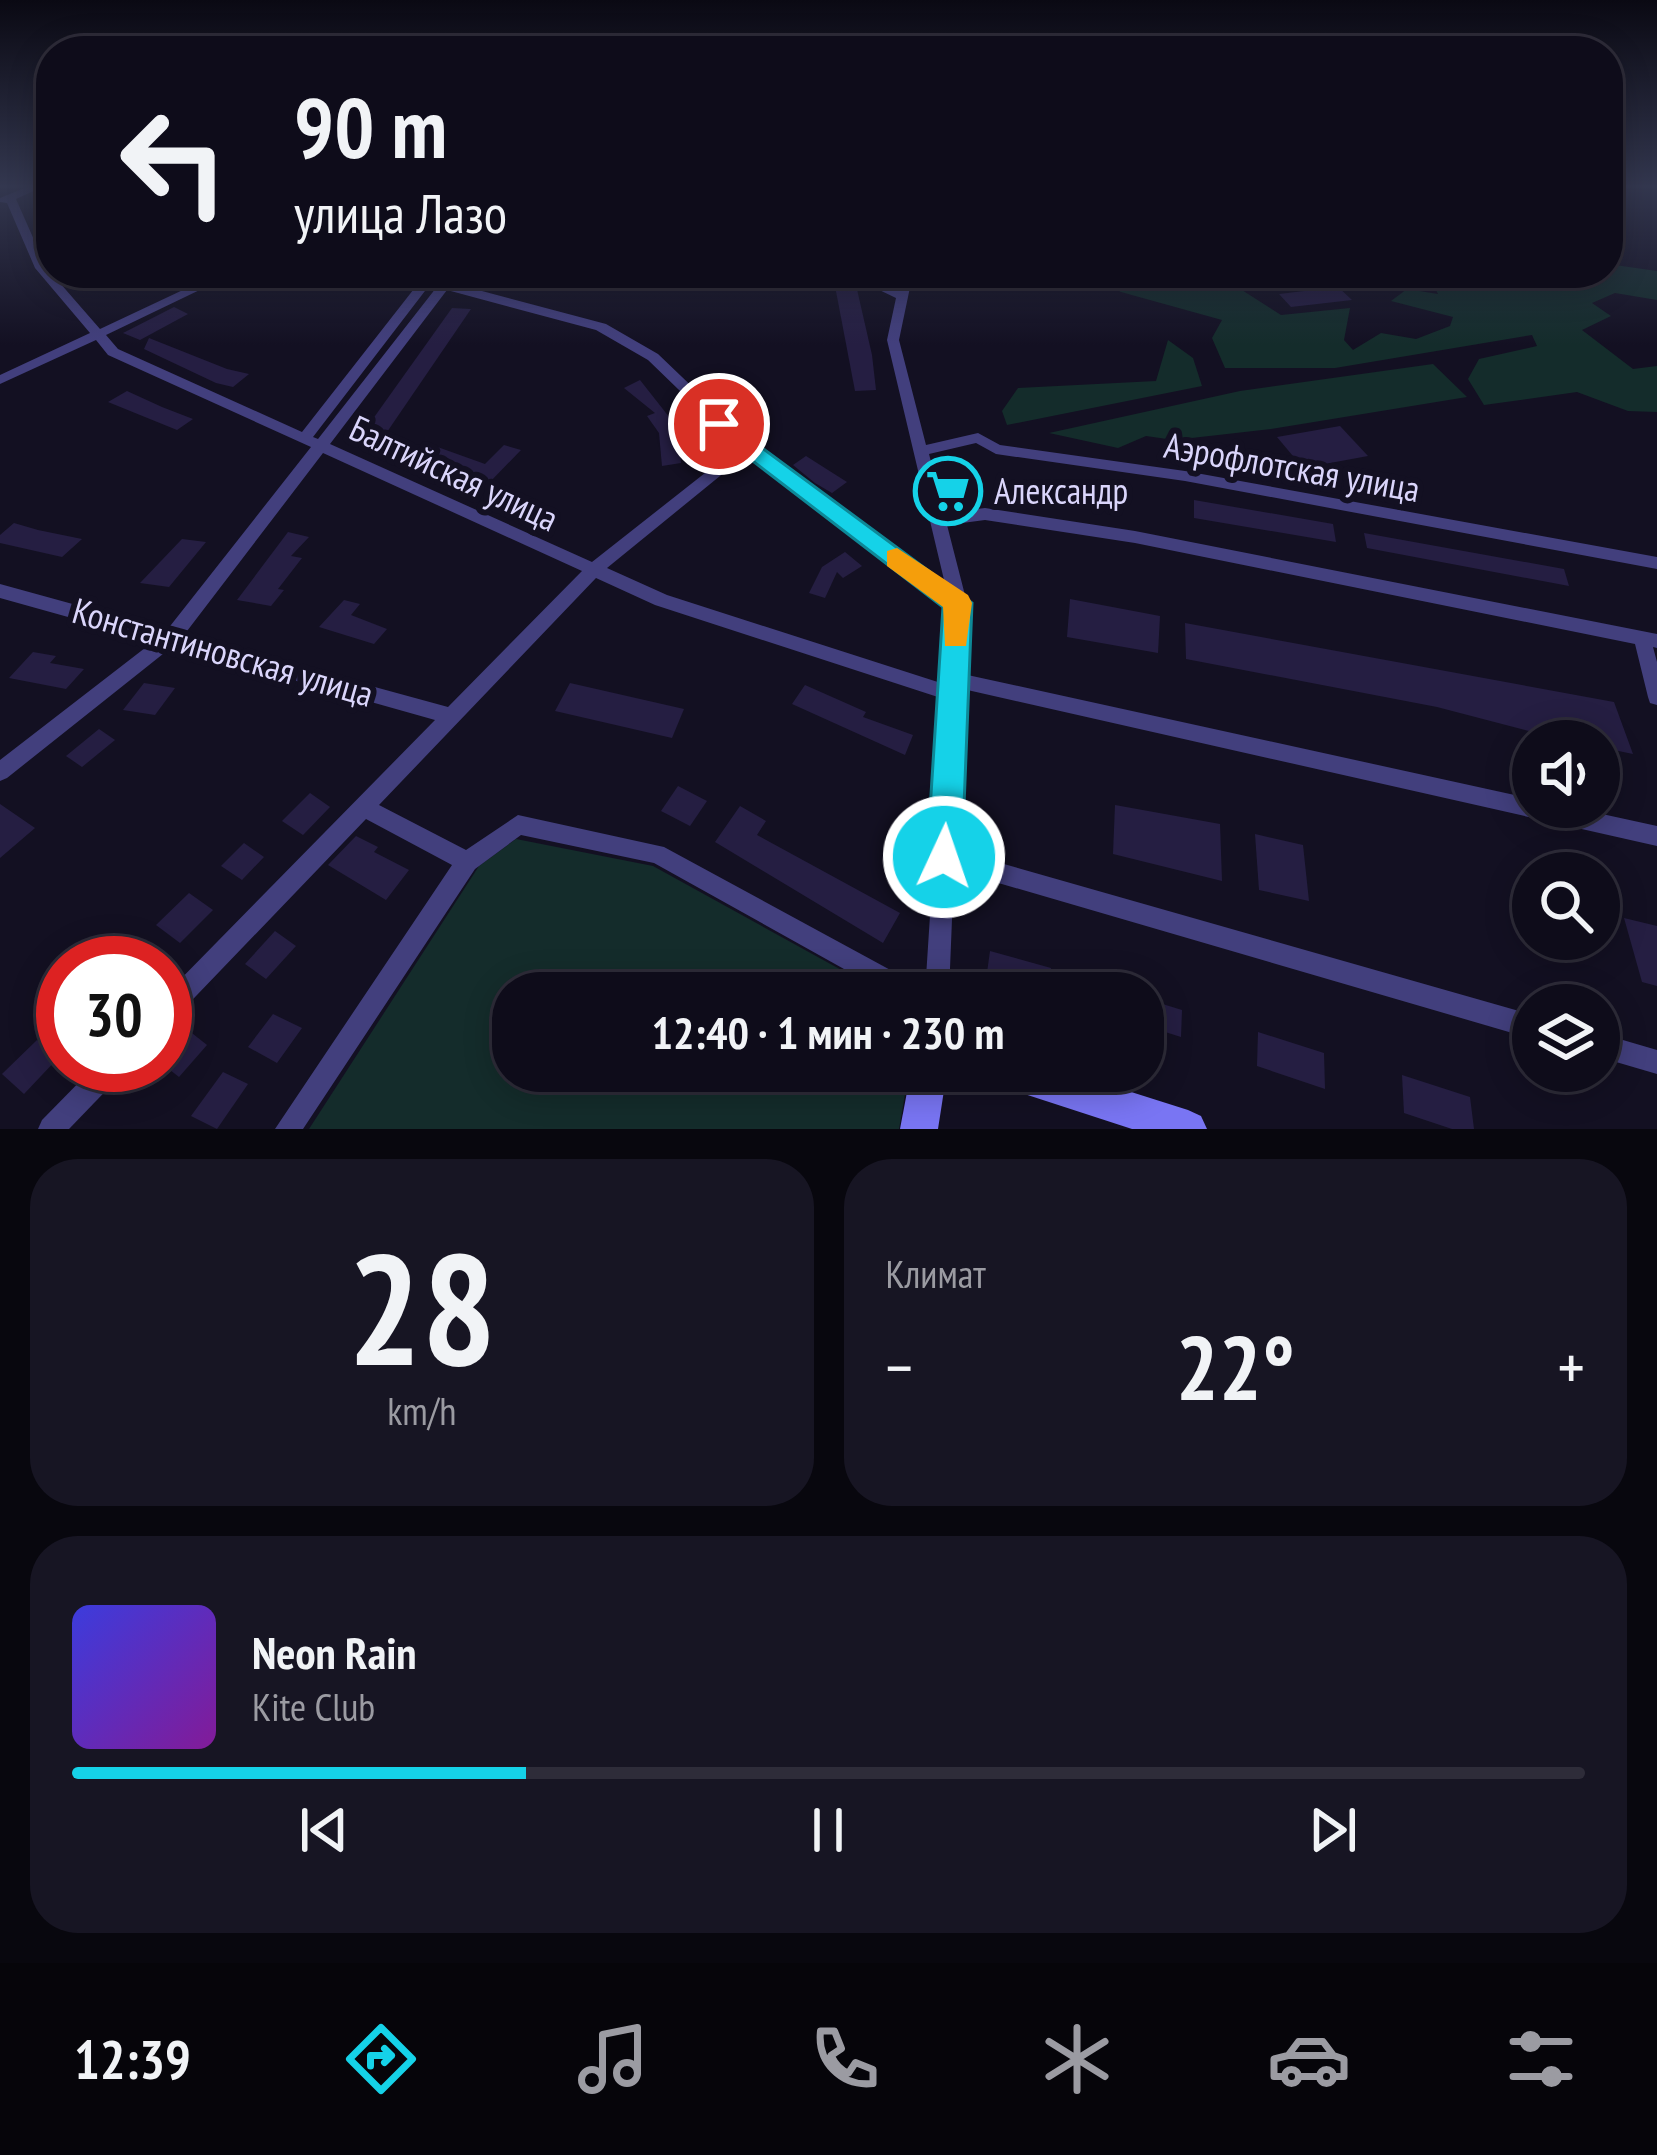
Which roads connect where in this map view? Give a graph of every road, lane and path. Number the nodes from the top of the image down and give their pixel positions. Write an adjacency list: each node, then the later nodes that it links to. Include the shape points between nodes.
1 (57, 288): 9 (street, Балтийская улица)
2 (195, 288): 9 (street)
3 (421, 288): 11 (street)
4 (442, 288): 13 (street)
5 (477, 288): 12 (street, via 601,328 653,358)
6 (883, 288): 8 (street)
7 (901, 288): 8 (street)
8 (898, 295): 14 (street, via 893,340)
9 (92, 333): 10 (street); 11 (street, Балтийская улица, via 113,352)
10 (0, 380)
11 (303, 440): 13 (street, Балтийская улица)
12 (747, 447): 17 (street); 19 (street)
13 (322, 449): 17 (street, Балтийская улица); 20 (street)
14 (919, 451): 15 (street); 16 (street, Аэрофлотская улица, via 978,438 996,449)
15 (937, 520): 19 (street); 21 (street, via 986,514 1135,537)
16 (1657, 563)
17 (591, 572): 22 (street, Балтийская улица); 24 (street)
18 (0, 590): 20 (street, Константиновская улица)
19 (958, 603): 22 (street)
20 (173, 637): 24 (street, Константиновская улица); 25 (street)
21 (1650, 640): 23 (street)
22 (953, 687): 27 (street, Балтийская улица); 28 (street)
23 (1657, 697)
24 (447, 715): 26 (street)
25 (0, 772)
26 (365, 808): 29 (street); 32 (street)
27 (1657, 836)
28 (944, 857): 31 (street); 33 (street)
29 (467, 862): 30 (street, via 518,825 657,854); 40 (street)
30 (872, 972)
31 (938, 972)
32 (192, 984)
33 (1512, 1021)
34 (1620, 1052): 35 (street)
35 (1657, 1062)
36 (87, 1092): 39 (street)
37 (925, 1092): 41 (street)
38 (1074, 1092): 42 (street)
39 (51, 1129)
40 (288, 1129)
41 (919, 1129)
42 (1188, 1129)

